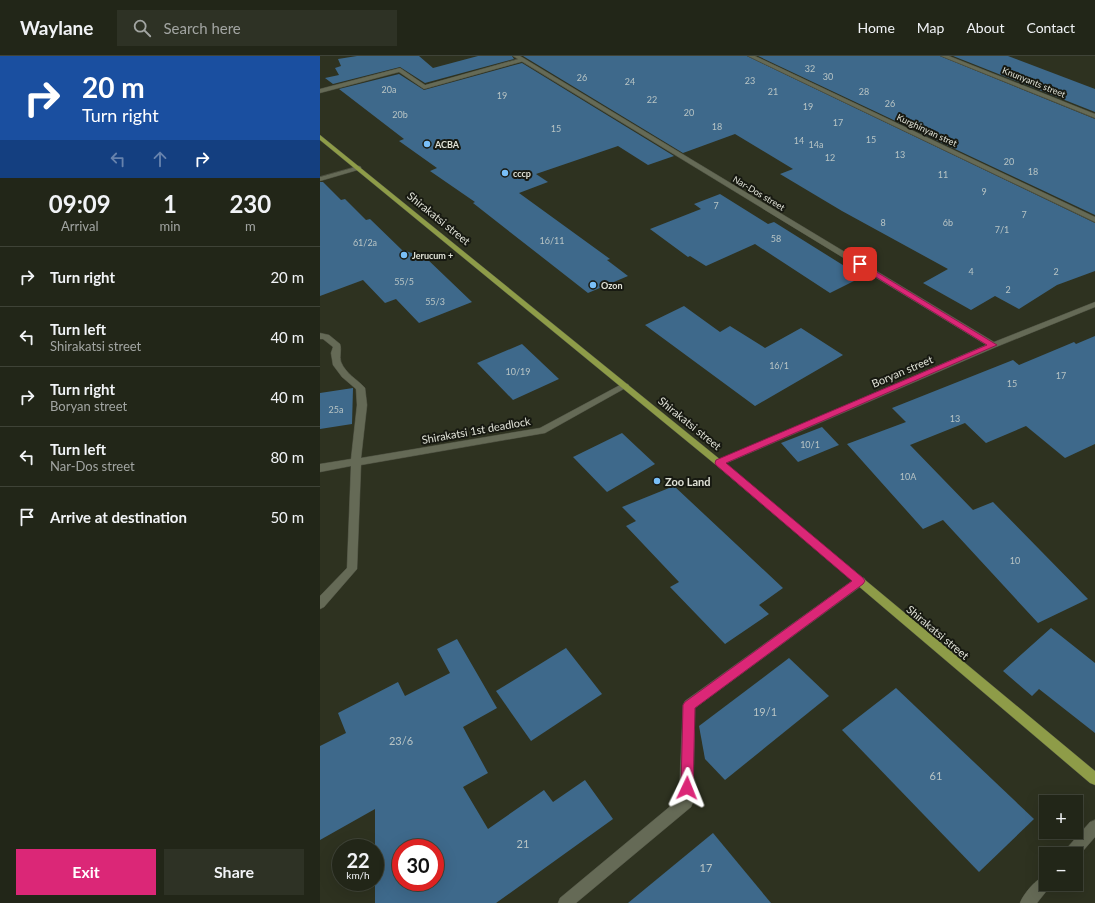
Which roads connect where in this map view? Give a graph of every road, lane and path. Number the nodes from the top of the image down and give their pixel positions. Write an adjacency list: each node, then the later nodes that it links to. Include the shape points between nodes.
1 (751, 56): 9 (street, Kurghinyan stret)
2 (944, 56): 5 (street, Knunyants street)
3 (519, 58): 4 (street, via 424,87 400,70); 12 (street, Nar-Dos street)
4 (320, 91)
5 (1095, 116)
6 (320, 137): 7 (main road, Shirakatsi street)
7 (359, 168): 8 (street); 13 (main road, Shirakatsi street)
8 (320, 179)
9 (1095, 220)
10 (1095, 304): 12 (street, Boryan street)
11 (320, 336): 14 (street, via 326,337 337,346 336,358 340,371 360,388 362,406)
12 (993, 345): 15 (street, Boryan street)
13 (625, 386): 14 (street, Shirakatsi 1st deadlock, via 542,431); 15 (main road, Shirakatsi street)
14 (356, 463): 16 (street, Shirakatsi 1st deadlock); 18 (street, via 352,570)
15 (719, 463): 17 (main road, Shirakatsi street)
16 (320, 468)
17 (860, 581): 19 (main road, Shirakatsi street); 23 (street, via 689,705 686,802)
18 (320, 604)
19 (1095, 779)
20 (1095, 827): 21 (street)
21 (1077, 847)
22 (1039, 890): 24 (street)
23 (565, 903)
24 (1027, 903)

